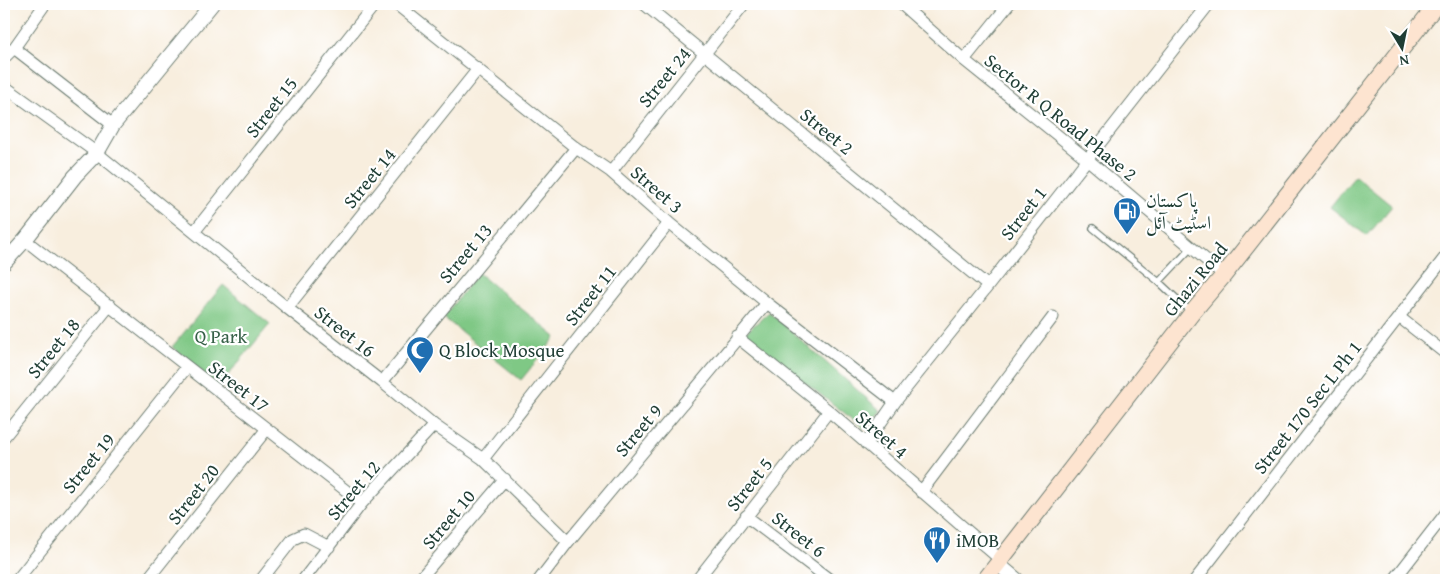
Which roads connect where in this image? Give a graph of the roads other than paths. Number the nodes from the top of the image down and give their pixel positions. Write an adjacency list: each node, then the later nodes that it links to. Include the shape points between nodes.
1 (45, 4): 11 (street)
2 (212, 4): 17 (street)
3 (375, 4): 24 (street, Street 15)
4 (396, 4): 15 (street, Street 3)
5 (644, 4): 12 (street, Street 2)
6 (744, 4): 12 (street, Street 24)
7 (900, 4): 14 (street, Sector R Q Road Phase 2)
8 (1008, 4): 14 (street)
9 (1209, 4): 20 (street, Street 1)
10 (1437, 4): 29 (main road, Ghazi Road)
11 (14, 48): 13 (street); 17 (street)
12 (706, 53): 21 (street, Street 24); 31 (street, Street 2)
13 (4, 58)
14 (964, 60): 20 (street, Sector R Q Road Phase 2)
15 (478, 69): 18 (street, Street 3); 34 (street, Street 14)
16 (5, 89): 19 (street, Street 16)
17 (113, 125): 19 (street)
18 (576, 148): 21 (street, Street 3); 41 (street, Street 13)
19 (96, 154): 24 (street, Street 16); 25 (street)
20 (1087, 158): 26 (street, Sector R Q Road Phase 2); 31 (street, Street 1)
21 (611, 172): 22 (street, Street 3)
22 (669, 223): 32 (street, Street 3); 48 (street, Street 11)
23 (1093, 228): 30 (lane)
24 (194, 232): 34 (street, Street 16)
25 (25, 240): 28 (street); 33 (street, Street 17)
26 (1191, 248): 29 (street, Sector R Q Road Phase 2); 30 (lane)
27 (1446, 256): 37 (street, Street 170 Sec L Ph 1)
28 (4, 264)
29 (1224, 275): 35 (main road, Ghazi Road)
30 (1160, 282): 35 (lane)
31 (988, 286): 42 (street, Street 1)
32 (766, 303): 38 (street, Street 9); 42 (street, Street 3)
33 (110, 305): 40 (street, Street 17); 46 (street, Street 18)
34 (287, 308): 41 (street, Street 16)
35 (1192, 314): 56 (main road, Ghazi Road)
36 (1054, 317): 50 (street)
37 (1399, 317): 39 (street); 67 (street, Street 170 Sec L Ph 1)
38 (737, 337): 43 (street, Street 4); 54 (street, Street 9)
39 (1446, 354)
40 (186, 367): 45 (street, Street 17); 57 (street, Street 19)
41 (382, 382): 44 (street, Street 16)
42 (895, 402): 47 (street, Street 1)
43 (830, 411): 47 (street, Street 4); 53 (street, Street 5)
44 (434, 425): 48 (street, Street 16); 51 (street, Street 12)
45 (266, 430): 51 (street, Street 17); 58 (street, Street 20)
46 (4, 437)
47 (866, 444): 50 (street, Street 4)
48 (483, 459): 49 (street, Street 16)
49 (504, 479): 54 (street, Street 16); 61 (street, Street 10)
50 (921, 492): 56 (street, Street 4)
51 (362, 503): 55 (street, Street 12)
52 (1446, 513): 68 (street)
53 (746, 516): 63 (street, Street 5); 64 (street, Street 6)
54 (568, 542): 62 (street, Street 9)
55 (329, 547): 59 (street, via 300,534); 60 (street, Street 12)
56 (1000, 562): 65 (main road, Ghazi Road); 66 (street)
57 (17, 580)
58 (146, 580)
59 (261, 580)
60 (303, 580)
61 (419, 580)
62 (539, 580)
63 (697, 580)
64 (830, 580)
65 (985, 580)
66 (1017, 580)
67 (1195, 580)
68 (1394, 580)

